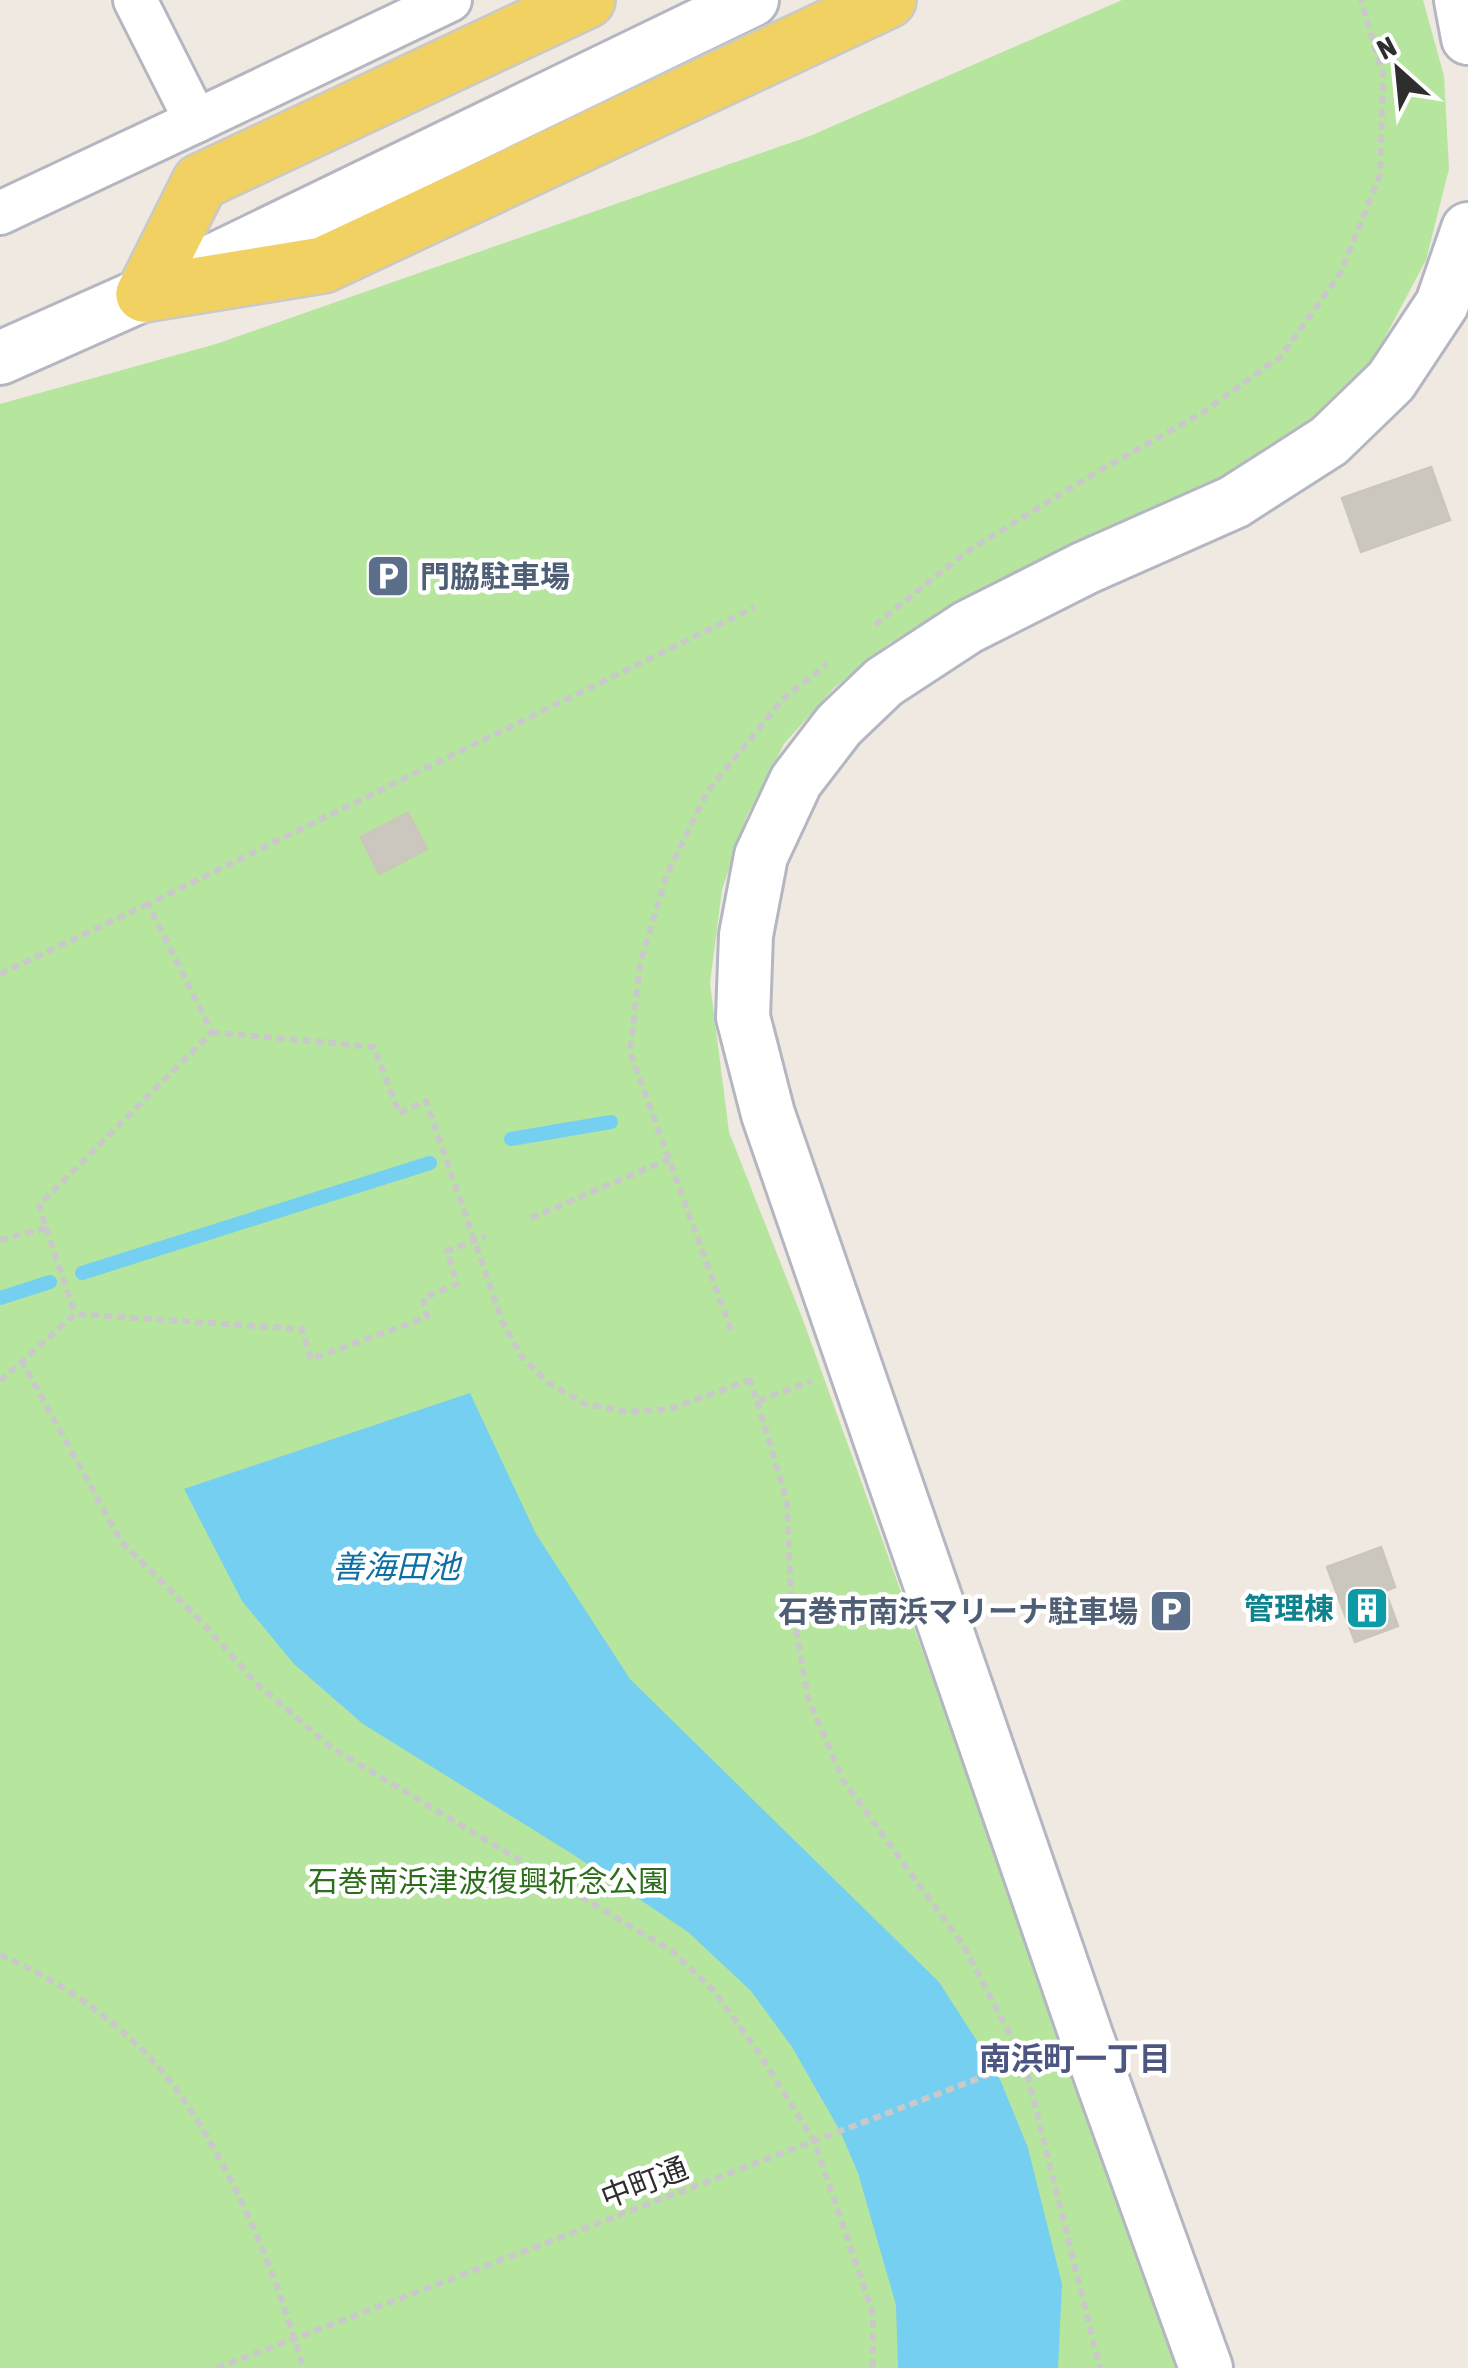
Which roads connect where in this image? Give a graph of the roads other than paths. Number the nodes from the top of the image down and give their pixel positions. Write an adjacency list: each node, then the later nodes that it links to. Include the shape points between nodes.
1 (135, 0): 8 (street)
2 (450, 0): 8 (street)
3 (587, 0): 11 (main road, via 200,182)
4 (752, 0): 11 (street)
5 (888, 0): 11 (main road, via 323,265)
6 (1461, 0): 7 (street)
7 (1468, 38)
8 (196, 121): 9 (street)
9 (0, 212)
10 (1468, 229): 13 (street, via 1442,304 1391,381 1329,440 1234,502 968,627 884,682 839,725 796,780 762,856 746,935 743,1016 768,1114)
11 (144, 294): 12 (street)
12 (0, 358)
13 (1206, 2368)

